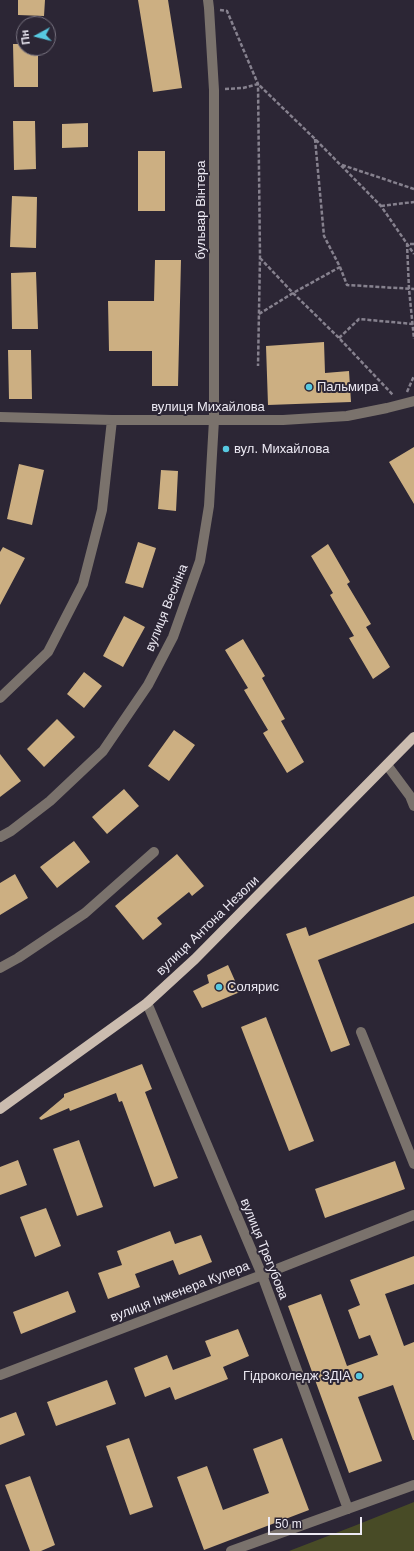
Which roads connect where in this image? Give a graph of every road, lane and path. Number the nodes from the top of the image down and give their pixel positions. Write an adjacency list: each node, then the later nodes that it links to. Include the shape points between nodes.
1 (209, 4): 2 (path, via 227,11); 3 (street, бульвар Вінтера)
2 (258, 84): 3 (path); 4 (path); 12 (path)
3 (214, 90): 28 (street, бульвар Вінтера)
4 (315, 139): 5 (path); 13 (path, via 324,236)
5 (340, 165): 6 (path); 8 (path)
6 (414, 188)
7 (414, 202): 8 (path)
8 (381, 206): 9 (path)
9 (407, 244): 10 (path); 11 (path); 14 (path)
10 (414, 244)
11 (414, 254)
12 (260, 257): 16 (path); 17 (path)
13 (340, 267): 14 (path, via 347,285); 16 (path)
14 (409, 289): 15 (path); 18 (path)
15 (414, 289)
16 (293, 293): 17 (path); 19 (path)
17 (258, 314): 21 (path)
18 (413, 324): 19 (path, via 358,319); 20 (path)
19 (339, 338): 24 (path)
20 (414, 339)
21 (258, 366)
22 (414, 376): 23 (path)
23 (404, 394)
24 (394, 397)
25 (414, 401): 28 (street, вулиця Михайлова, via 347,416 283,420)
26 (0, 417): 27 (street, вулиця Михайлова)
27 (112, 420): 28 (street, вулиця Михайлова); 29 (street, via 102,510 83,584 48,652)
28 (214, 420): 33 (street, вулиця Весніна, via 209,506 200,561 173,637 148,685 103,751 50,801)
29 (0, 698)
30 (414, 737): 31 (main road, вулиця Антона Незоли)
31 (387, 765): 32 (street, via 410,796); 36 (main road, вулиця Антона Незоли, via 195,959)
32 (414, 806)
33 (0, 837)
34 (154, 852): 35 (street, via 85,913)
35 (0, 968)
36 (147, 1003): 38 (main road, вулиця Антона Незоли); 41 (street, вулиця Трегубова)
37 (361, 1032): 39 (street)
38 (0, 1109)
39 (414, 1164)
40 (414, 1215): 41 (street, вулиця Інженера Купера)
41 (262, 1275): 42 (street, вулиця Інженера Купера); 44 (street, вулиця Трегубова)
42 (0, 1375)
43 (414, 1485): 44 (street)
44 (348, 1509): 45 (street)
45 (231, 1551)

